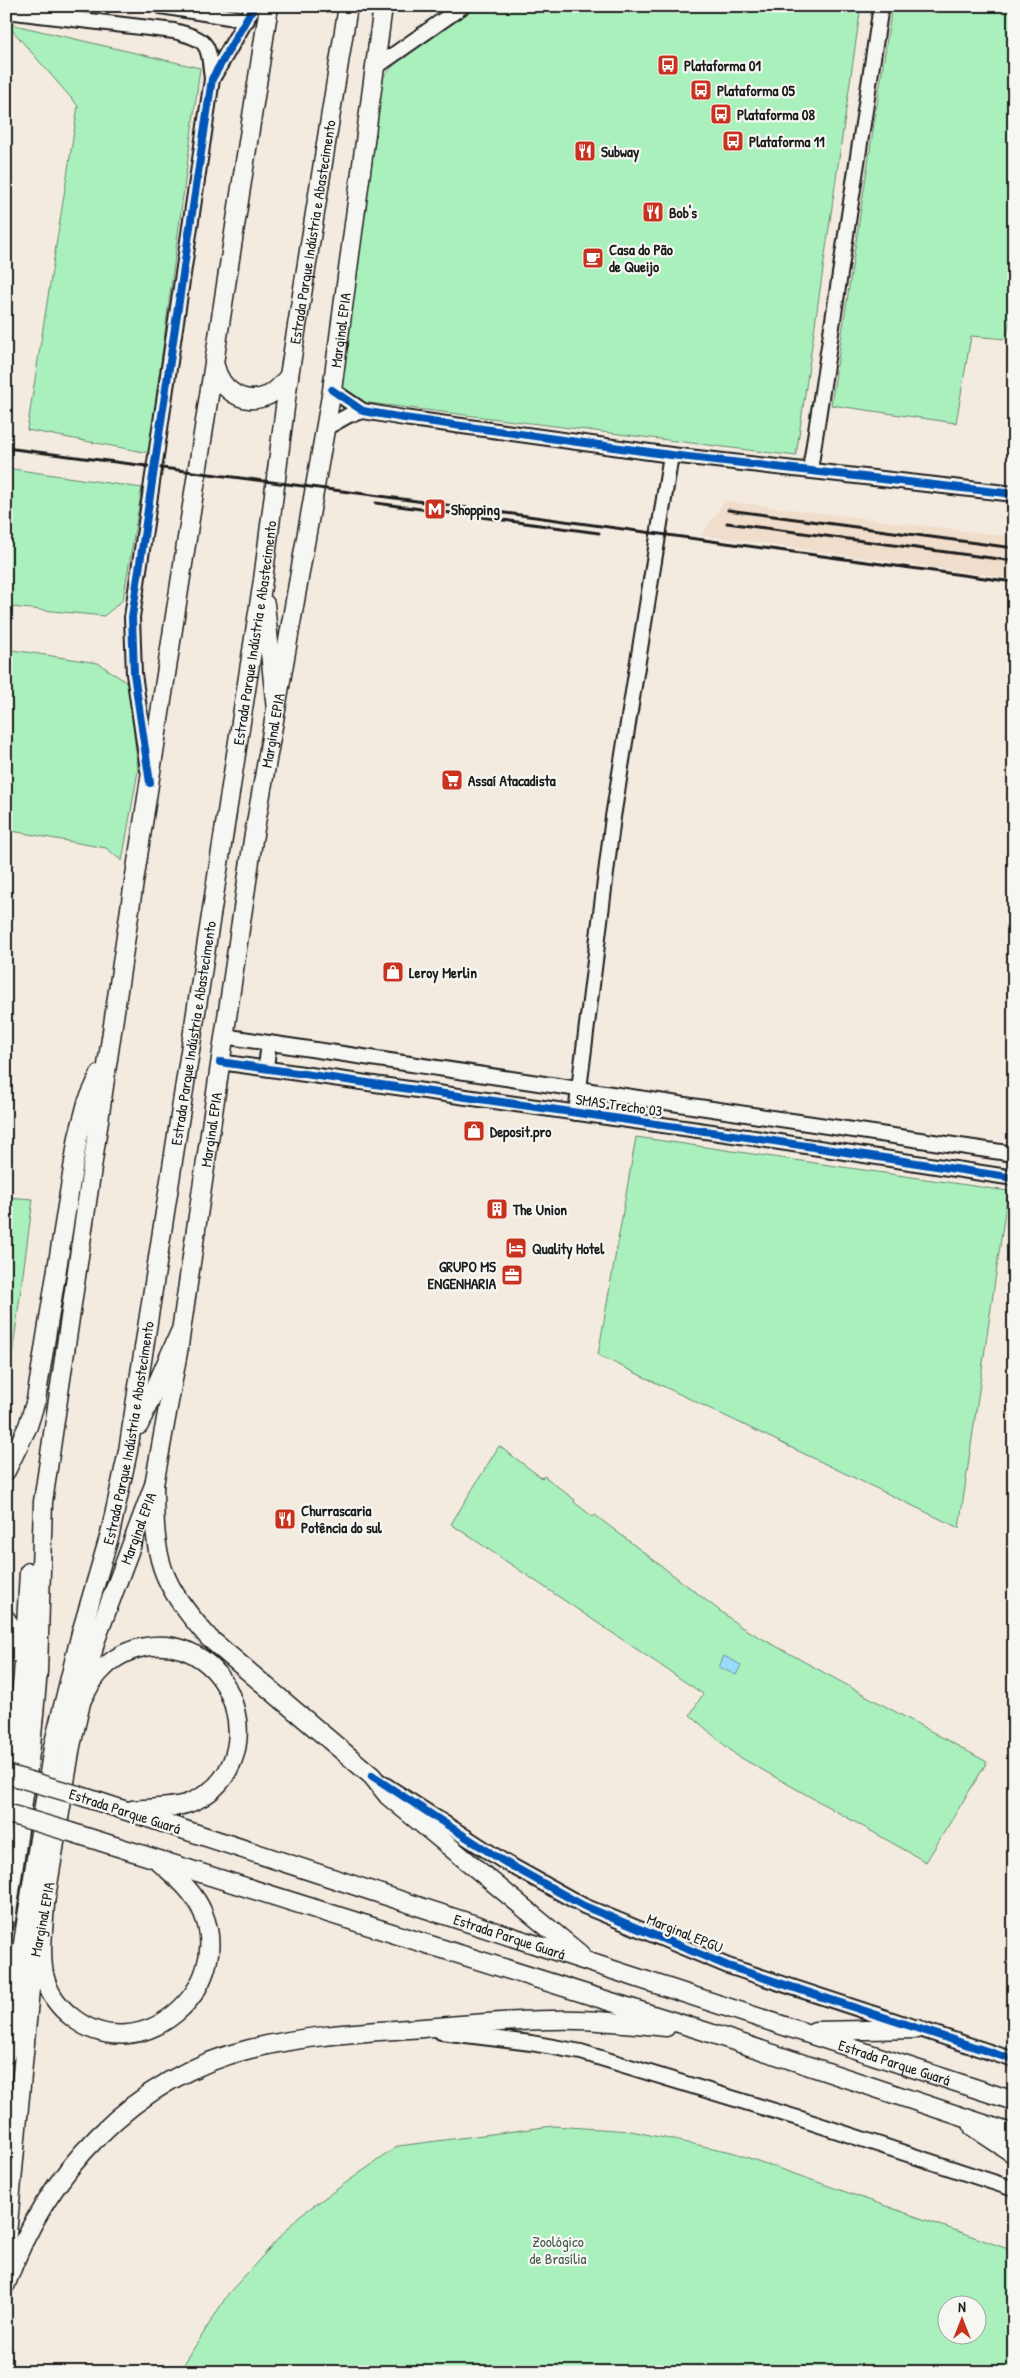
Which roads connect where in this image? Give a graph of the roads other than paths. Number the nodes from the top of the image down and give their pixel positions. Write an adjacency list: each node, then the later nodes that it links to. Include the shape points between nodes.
1 (161, 6): 8 (street)
2 (254, 6): 10 (street)
3 (268, 6): 14 (main road)
4 (348, 6): 15 (main road, Estrada Parque Indústria e Abastecimento)
5 (383, 6): 12 (main road, Marginal EPIA)
6 (463, 6): 12 (street)
7 (881, 6): 20 (street)
8 (176, 9): 10 (street); 11 (street, via 178,16)
9 (6, 11): 11 (street)
10 (246, 20): 13 (street)
11 (174, 31): 13 (street, via 192,35 208,48)
12 (376, 67): 16 (main road, Marginal EPIA)
13 (212, 79): 24 (street, via 132,617 134,674)
14 (214, 366): 15 (main road, via 225,388 246,399 270,394); 24 (main road)
15 (289, 376): 22 (main road, Estrada Parque Indústria e Abastecimento)
16 (332, 390): 17 (street); 18 (main road, Marginal EPIA)
17 (363, 411): 18 (street); 19 (street)
18 (324, 429): 23 (main road, Marginal EPIA)
19 (671, 455): 20 (street); 30 (street, via 613,817)
20 (810, 470): 21 (street)
21 (1014, 494)
22 (263, 580): 23 (main road); 37 (main road, Estrada Parque Indústria e Abastecimento)
23 (276, 710): 25 (main road, Marginal EPIA, via 252,840)
24 (150, 783): 27 (main road)
25 (223, 1036): 26 (street, SMAS Trecho 03); 28 (main road, Marginal EPIA)
26 (269, 1043): 29 (street); 30 (street, SMAS Trecho 03)
27 (110, 1050): 38 (main road, via 87,1103 78,1137 36,1400 28,1426); 40 (main road)
28 (220, 1062): 29 (street, SMAS Trecho 03); 36 (main road, Marginal EPIA)
29 (266, 1067): 31 (street, SMAS Trecho 03)
30 (580, 1088): 31 (street); 32 (street, SMAS Trecho 03)
31 (576, 1113): 33 (street, SMAS Trecho 03)
32 (764, 1116): 33 (street); 34 (street, SMAS Trecho 03)
33 (761, 1139): 35 (street, SMAS Trecho 03)
34 (1014, 1154)
35 (1014, 1178)
36 (180, 1332): 37 (main road); 39 (main road, Marginal EPIA)
37 (128, 1451): 42 (main road, Estrada Parque Indústria e Abastecimento, via 110,1534)
38 (6, 1471)
39 (154, 1485): 44 (main road, Marginal EPIA, via 95,1642); 46 (main road, via 156,1543 160,1561 166,1580 187,1613 209,1638)
40 (43, 1502): 43 (main road, via 35,1521 31,1545); 51 (main road, via 34,1718)
41 (6, 1619): 43 (main road, via 14,1632)
42 (77, 1644): 44 (main road); 57 (main road, Estrada Parque Indústria e Abastecimento, via 53,1747)
43 (23, 1677): 48 (main road)
44 (82, 1697): 47 (main road, via 100,1671 115,1658 138,1648 153,1646 172,1647 194,1655 217,1673 229,1691 237,1720 237,1744 232,1762 214,1786 189,1803); 50 (main road, Marginal EPIA, via 70,1746)
45 (6, 1774): 47 (main road, Estrada Parque Guará, bridge)
46 (372, 1776): 52 (main road, via 395,1802); 54 (street, Marginal EPGU, via 503,1861 584,1906 728,1966)
47 (123, 1810): 52 (main road, Estrada Parque Guará)
48 (6, 1814): 49 (main road, Estrada Parque Guará, bridge)
49 (153, 1856): 50 (main road, via 188,1888 195,1899 203,1913 210,1946 204,1975 191,1997 166,2021 146,2030 114,2035 98,2032 64,2011 52,1994 43,1962); 55 (main road, Estrada Parque Guará)
50 (45, 1903): 64 (main road, Marginal EPIA, via 32,1968)
51 (6, 1920)
52 (586, 1959): 56 (main road, Estrada Parque Guará)
53 (416, 2028): 55 (main road, via 577,2020); 63 (street, via 581,2052); 65 (main road, via 287,2041 248,2049 211,2061 148,2095 107,2127 56,2185 30,2226)
54 (917, 2028): 56 (main road); 58 (street, Marginal EPGU)
55 (704, 2031): 60 (main road, Estrada Parque Guará)
56 (801, 2031): 59 (main road, Estrada Parque Guará)
57 (6, 2054)
58 (1014, 2060)
59 (1014, 2101)
60 (956, 2115): 61 (main road, Estrada Parque Guará); 62 (main road)
61 (1014, 2134)
62 (1014, 2154)
63 (1014, 2189)
64 (6, 2245)
65 (6, 2284)

